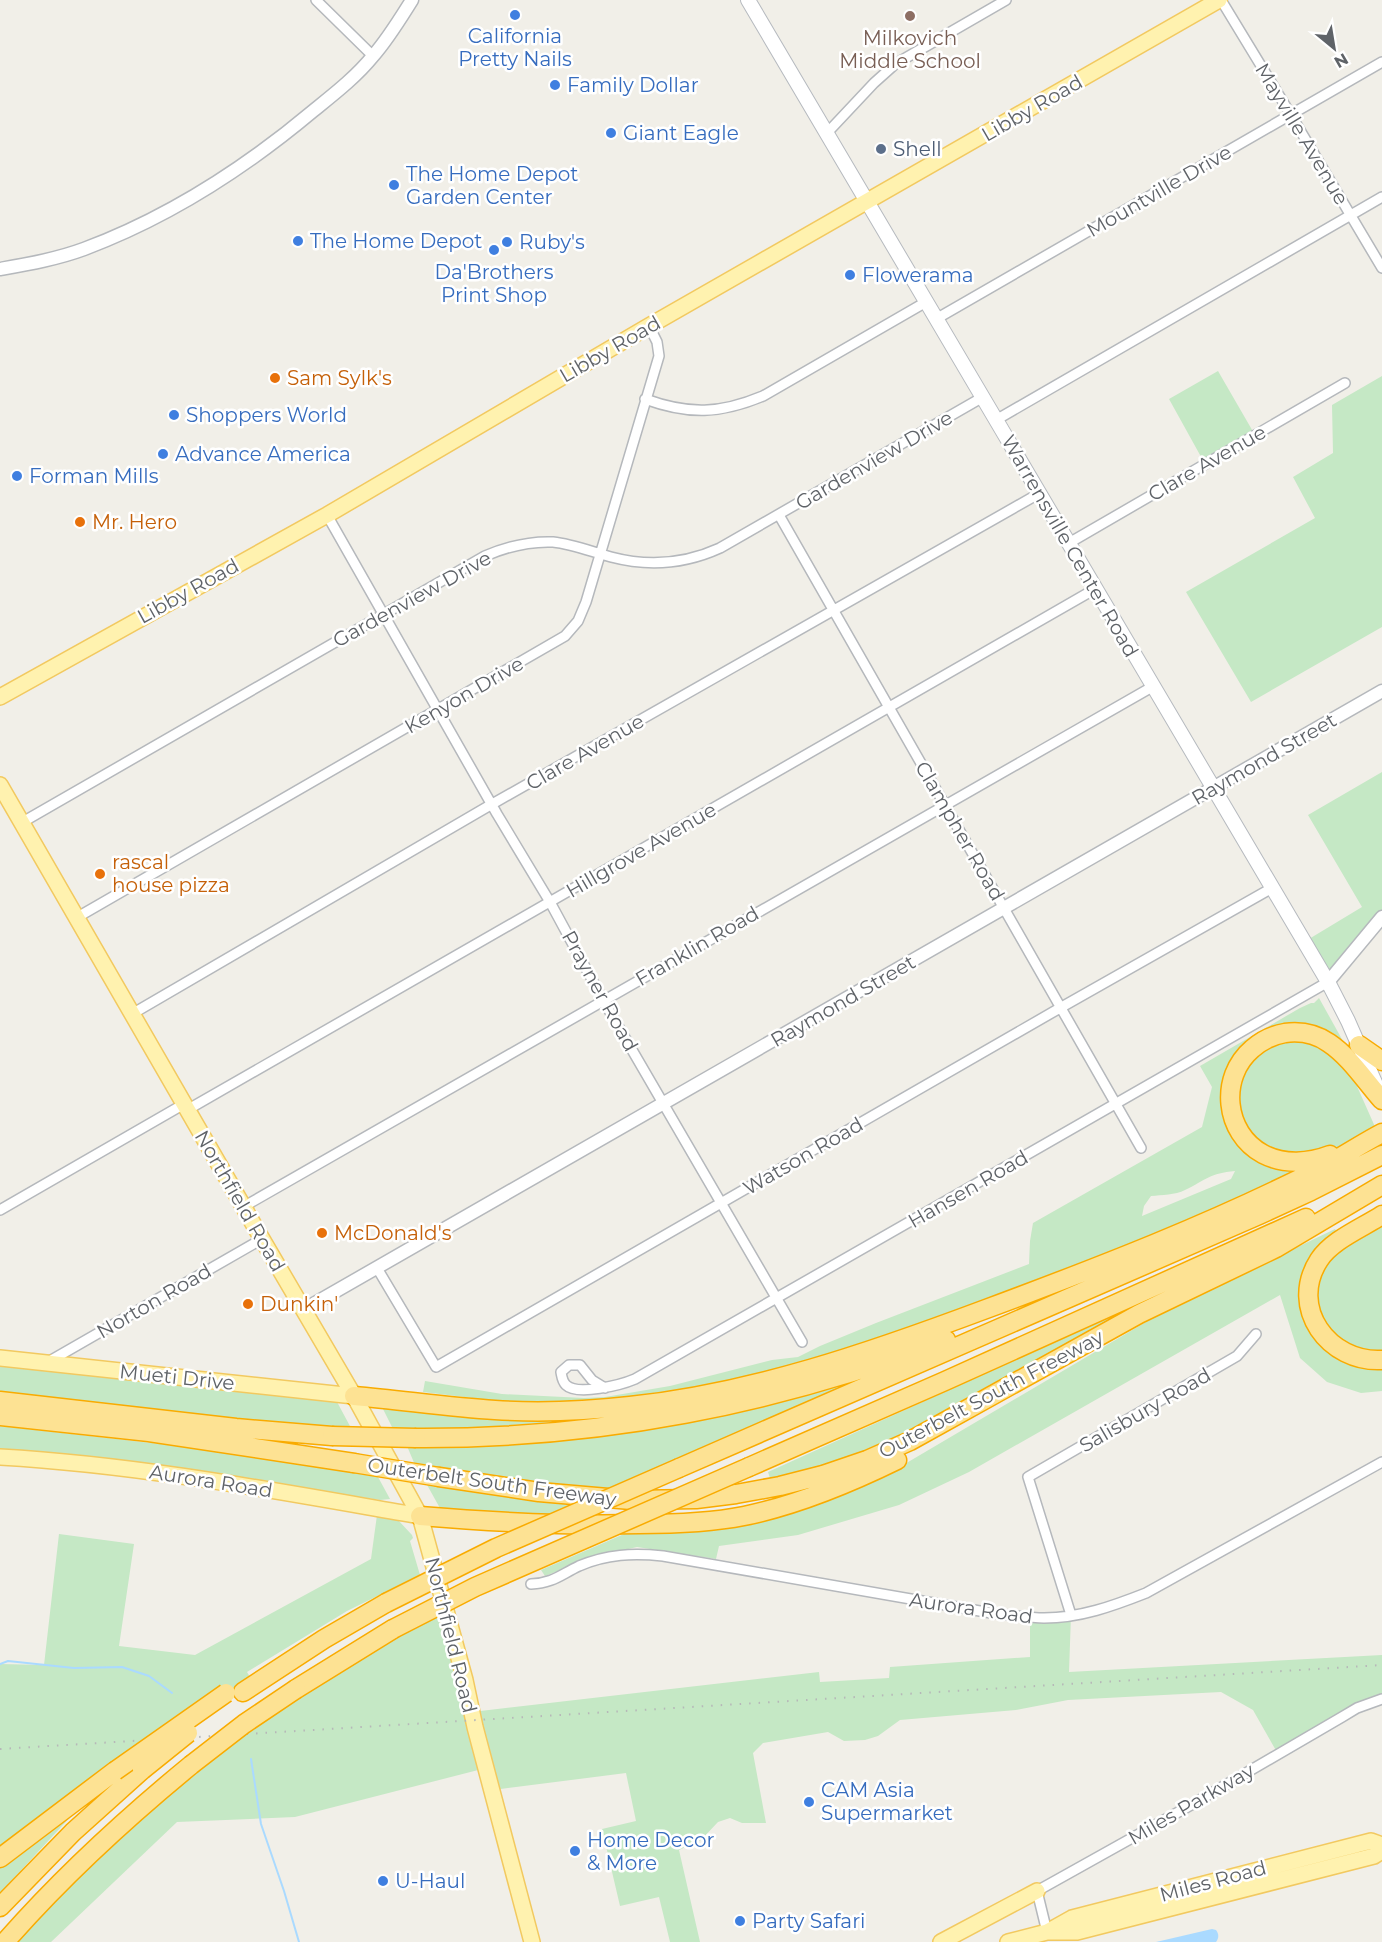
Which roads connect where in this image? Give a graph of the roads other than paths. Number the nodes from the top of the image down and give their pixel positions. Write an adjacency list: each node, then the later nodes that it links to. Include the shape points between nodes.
1 (316, 0): 6 (street)
2 (412, 0): 6 (street)
3 (748, 0): 9 (main road, Warrensville Center Road)
4 (1006, 0): 9 (street, via 895,64)
5 (1220, 0): 8 (street, Mayville Avenue); 11 (main road, Libby Road)
6 (374, 56): 14 (street, via 292,129 195,195 83,249 42,262)
7 (1382, 62): 8 (street, Mountville Drive)
8 (1292, 115): 12 (street, Mayville Avenue); 16 (street, Mountville Drive)
9 (827, 133): 11 (main road, Warrensville Center Road)
10 (1382, 197): 12 (street)
11 (868, 202): 15 (main road, Warrensville Center Road); 17 (main road, Libby Road)
12 (1350, 216): 13 (street, Mayville Avenue); 21 (street)
13 (1382, 268)
14 (0, 269)
15 (926, 302): 16 (main road, Warrensville Center Road); 20 (street, via 741,405 688,411)
16 (936, 319): 19 (main road, Warrensville Center Road)
17 (650, 326): 20 (street, Kenyon Drive, via 659,356); 23 (main road, Libby Road)
18 (1345, 383): 25 (street, Clare Avenue)
19 (983, 398): 21 (main road, Warrensville Center Road); 24 (street, Gardenview Drive)
20 (645, 399): 26 (street, Kenyon Drive)
21 (996, 420): 22 (main road, Warrensville Center Road)
22 (1040, 493): 25 (main road, Warrensville Center Road); 28 (street, Clare Avenue)
23 (327, 514): 29 (street, Prayner Road); 32 (main road, Libby Road)
24 (779, 515): 26 (street, Gardenview Drive, via 720,548 691,559 662,564); 28 (street, Clampher Road)
25 (1069, 543): 27 (main road, Warrensville Center Road)
26 (600, 554): 29 (street, Gardenview Drive, via 553,542 502,549); 34 (street, Kenyon Drive, via 578,621 565,636)
27 (1095, 589): 30 (main road, Warrensville Center Road); 33 (street, Hillgrove Avenue)
28 (834, 611): 33 (street, Clampher Road); 37 (street, Clare Avenue)
29 (384, 614): 34 (street, Prayner Road); 39 (street, Gardenview Drive)
30 (1152, 687): 36 (main road, Warrensville Center Road); 38 (street, Franklin Road)
31 (1382, 691): 36 (street, Raymond Street)
32 (0, 697)
33 (889, 707): 38 (street, Clampher Road); 41 (street, Hillgrove Avenue)
34 (439, 710): 37 (street, Prayner Road); 44 (street, Kenyon Drive)
35 (0, 785): 39 (main road, Northfield Road)
36 (1213, 789): 40 (main road, Warrensville Center Road); 42 (street, Raymond Street)
37 (492, 805): 41 (street, Prayner Road); 48 (street, Clare Avenue)
38 (945, 805): 42 (street, Clampher Road); 46 (street, Franklin Road)
39 (21, 823): 44 (main road, Northfield Road)
40 (1272, 888): 45 (main road, Warrensville Center Road); 47 (street, Watson Road)
41 (550, 902): 46 (street, Prayner Road); 54 (street, Hillgrove Avenue)
42 (1004, 908): 47 (street, Clampher Road); 52 (street, Raymond Street)
43 (1382, 917): 45 (street)
44 (76, 918): 48 (main road, Northfield Road)
45 (1328, 982): 49 (main road, Warrensville Center Road); 53 (street, Hansen Road)
46 (603, 1000): 52 (street, Prayner Road); 60 (street, Franklin Road)
47 (1060, 1008): 53 (street, Clampher Road); 59 (street, Watson Road)
48 (132, 1014): 54 (main road, Northfield Road)
49 (1359, 1045): 50 (highway); 51 (main road, Warrensville Center Road)
50 (1382, 1061)
51 (1382, 1099): 55 (highway, via 1336,1049 1302,1033 1281,1034 1256,1045 1239,1064 1230,1090 1231,1111 1240,1133 1255,1149 1273,1159 1295,1162 1322,1158)
52 (664, 1103): 59 (street, Prayner Road); 64 (street, Raymond Street)
53 (1115, 1104): 56 (street, Clampher Road); 66 (street, Hansen Road)
54 (186, 1107): 60 (main road, Northfield Road); 61 (street, Hillgrove Avenue)
55 (1379, 1134): 75 (highway, via 1280,1189 1039,1290 871,1351 765,1380 675,1400 577,1410 494,1410)
56 (1141, 1148)
57 (1382, 1155): 65 (highway, Outerbelt South Freeway, via 1279,1206)
58 (1382, 1184): 74 (highway, Outerbelt South Freeway, via 1276,1248 1158,1304); 90 (highway, Outerbelt South Freeway, bridge, via 482,1584 393,1629 244,1724 191,1765 58,1885)
59 (722, 1203): 64 (street, Watson Road, via 436,1367); 66 (street, Prayner Road)
60 (243, 1207): 63 (main road, Northfield Road)
61 (0, 1210)
62 (1382, 1215): 71 (highway, via 1327,1250 1314,1270 1309,1295 1314,1321 1329,1342 1350,1356)
63 (262, 1239): 67 (main road, Northfield Road); 72 (street, Norton Road)
64 (377, 1268): 67 (street, Raymond Street)
65 (1072, 1296): 76 (highway, Outerbelt South Freeway, bridge, via 792,1390 653,1420 562,1432 469,1438 332,1436); 83 (highway, Outerbelt South Freeway, bridge, via 496,1548 386,1603 287,1662 250,1677)
66 (777, 1298): 69 (street, Prayner Road); 73 (street, Hansen Road, via 635,1379)
67 (303, 1310): 75 (main road, Northfield Road)
68 (1256, 1334): 82 (street, Salisbury Road, via 1238,1356 1028,1477)
69 (802, 1342)
70 (0, 1358): 72 (main road, Mueti Drive)
71 (1382, 1360)
72 (47, 1363): 75 (main road, Mueti Drive)
73 (605, 1388)
74 (998, 1392): 77 (highway, Outerbelt South Freeway, bridge, via 867,1460 802,1481 677,1500 539,1492 169,1435); 80 (highway, via 948,1432 862,1477 785,1506 742,1516 602,1525 520,1524)
75 (354, 1396): 80 (main road, Northfield Road)
76 (0, 1401)
77 (0, 1416)
78 (0, 1457): 80 (main road, Aurora Road, via 163,1473)
79 (1382, 1462): 82 (street, Aurora Road, via 1146,1593 1113,1606)
80 (420, 1516): 91 (main road, Northfield Road)
81 (531, 1584): 82 (street, Aurora Road, via 547,1583 598,1559 639,1554 997,1614 1045,1618)
82 (1071, 1615)
83 (234, 1693): 86 (highway, bridge, via 115,1771); 88 (highway, bridge, via 73,1832)
84 (1382, 1699): 87 (street, Miles Parkway, via 1349,1712)
85 (1379, 1844): 89 (main road, Miles Road, via 1072,1918)
86 (0, 1858)
87 (1037, 1891): 89 (street); 92 (main road)
88 (0, 1906)
89 (1047, 1932): 93 (main road, Miles Road)
90 (13, 1939)
91 (532, 1942)
92 (941, 1942)
93 (1009, 1942)

